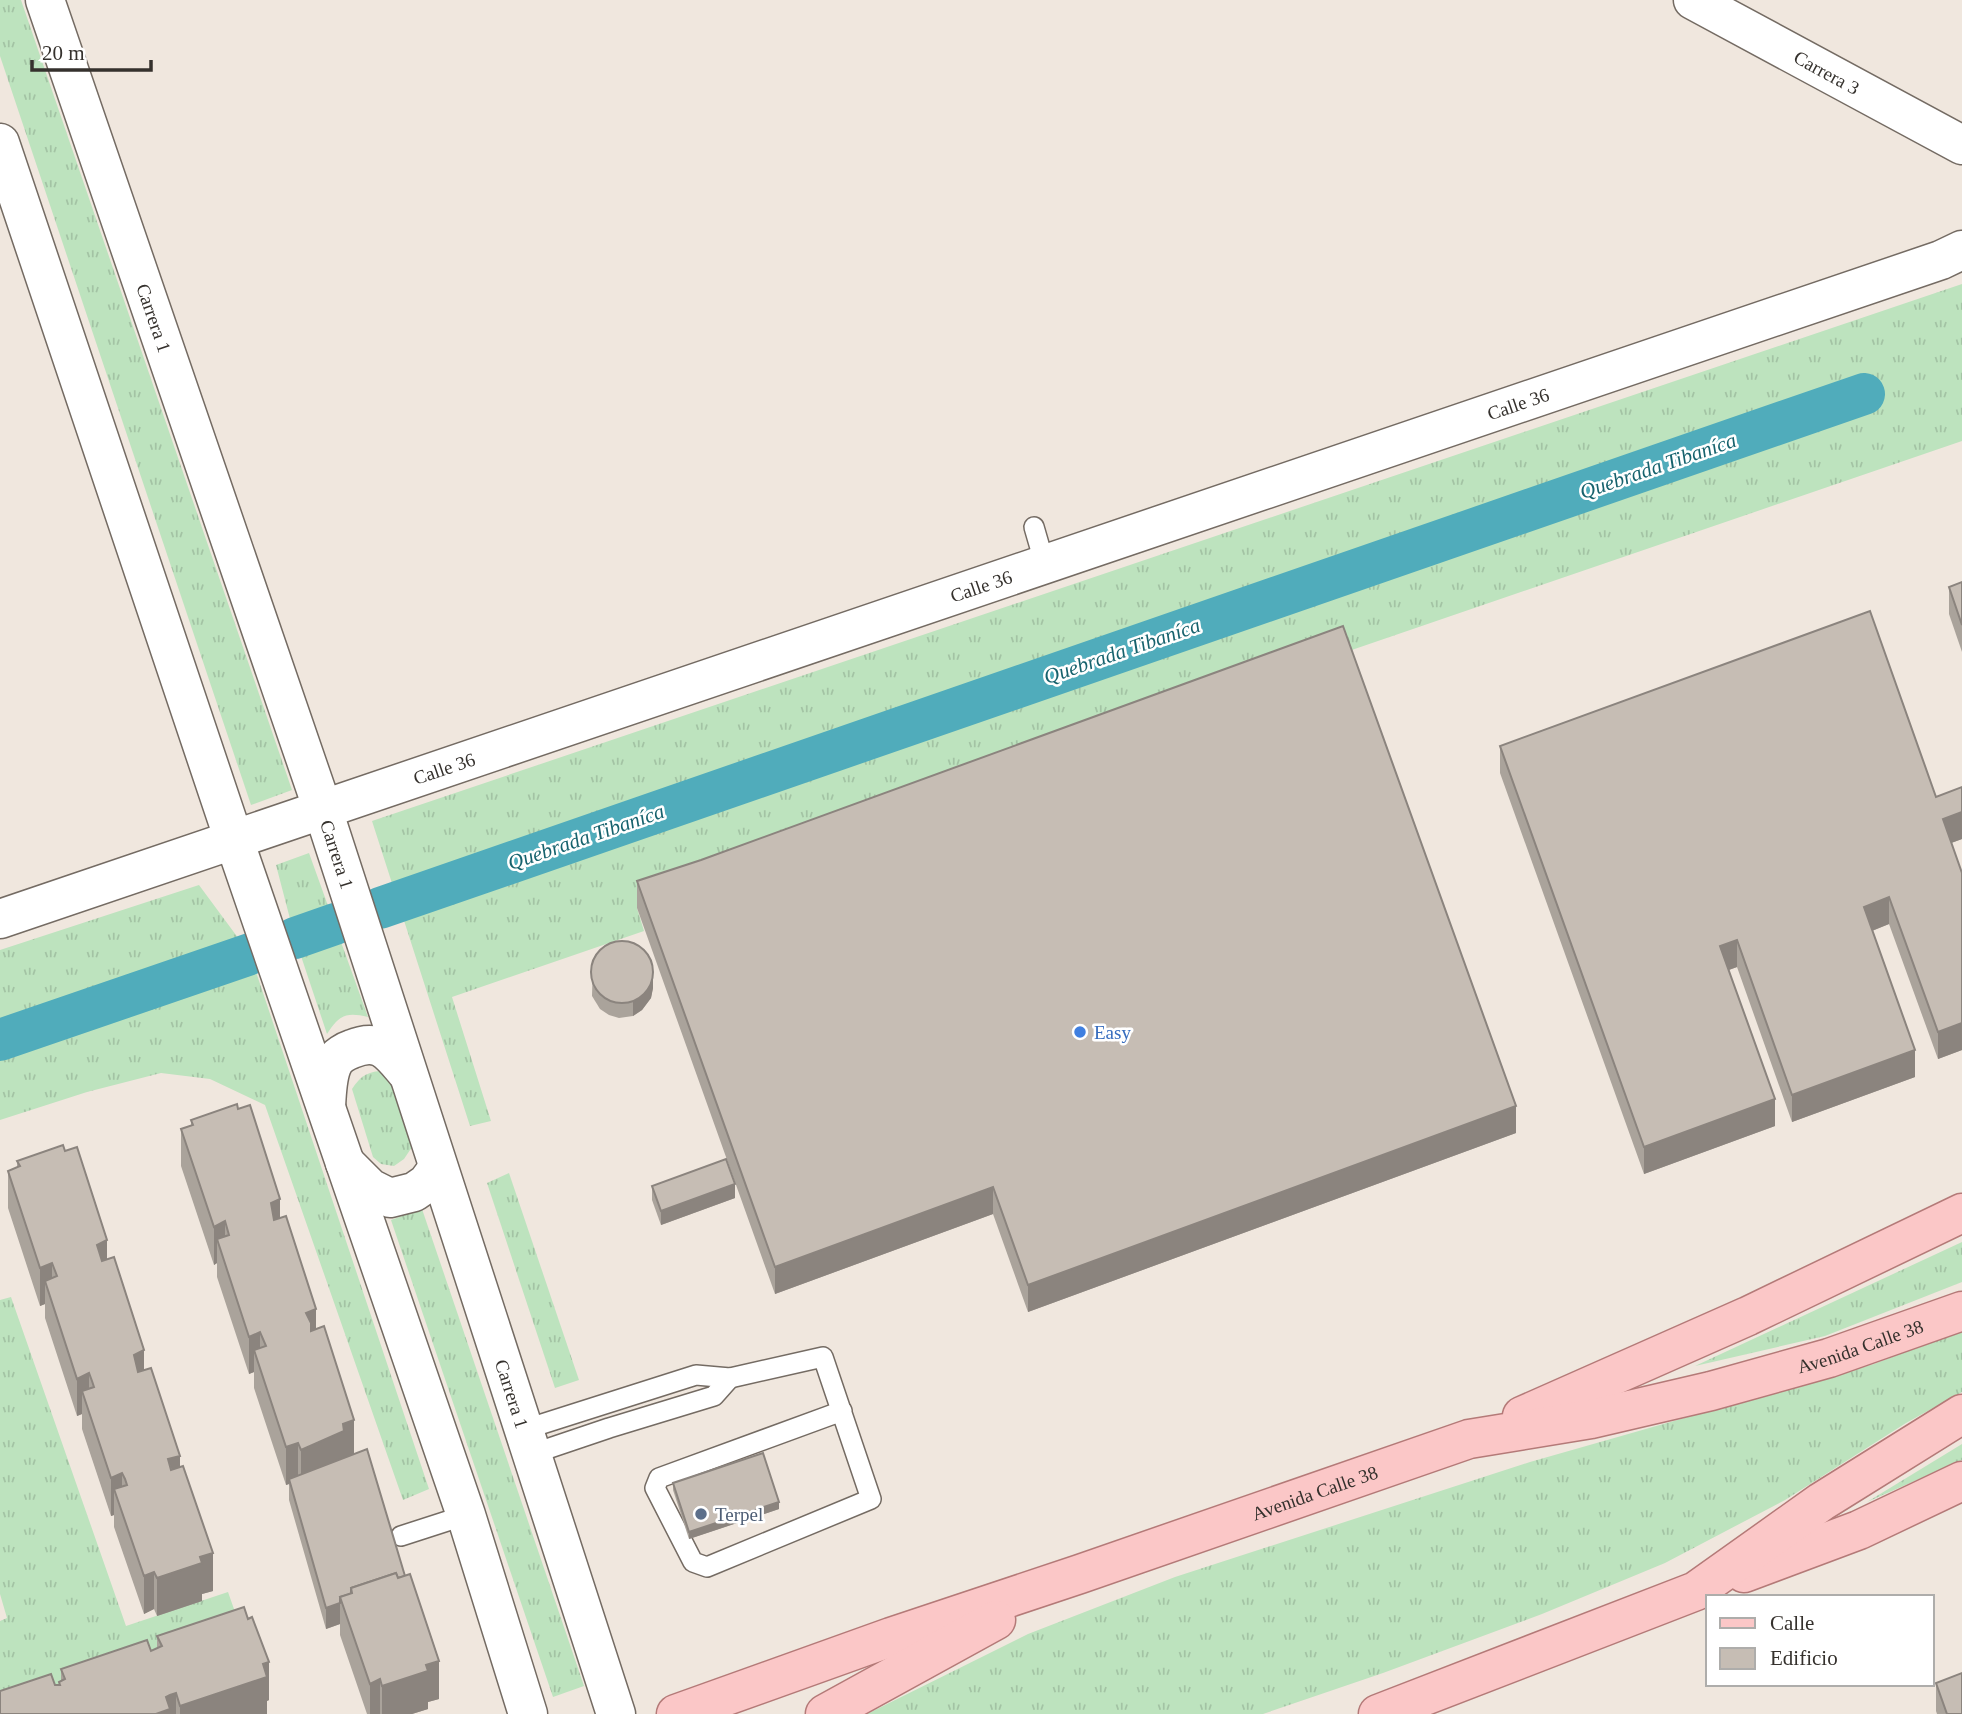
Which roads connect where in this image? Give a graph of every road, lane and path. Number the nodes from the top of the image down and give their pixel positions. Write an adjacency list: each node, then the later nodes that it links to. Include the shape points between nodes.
1 (45, 0): 8 (street, Carrera 1)
2 (1693, 0): 3 (street, Carrera 3)
3 (1962, 145)
4 (2, 154): 9 (street)
5 (1962, 250): 7 (street, Calle 36)
6 (1034, 527): 7 (lane)
7 (1045, 565): 8 (street, Calle 36)
8 (323, 810): 9 (street, Calle 36); 11 (street, Carrera 1)
9 (234, 840): 10 (street, Calle 36); 12 (street)
10 (0, 919)
11 (407, 1073): 12 (street, via 385,1050 373,1044 358,1046 334,1062); 14 (street, Carrera 1)
12 (326, 1107): 13 (street)
13 (345, 1163): 14 (street, via 370,1188 390,1198 414,1192); 22 (street)
14 (438, 1168): 20 (street, Carrera 1)
15 (1962, 1213): 19 (main road, via 1748,1316)
16 (1962, 1311): 19 (main road, Avenida Calle 38, via 1829,1358 1711,1391 1591,1419)
17 (842, 1411): 17 (lane, via 659,1478 655,1488 693,1562 707,1567 871,1499); 20 (lane, via 823,1357 730,1378 714,1396 609,1428)
18 (1962, 1414): 25 (main road, via 1821,1502)
19 (1469, 1439): 24 (main road, Avenida Calle 38)
20 (527, 1442): 27 (street, Carrera 1)
21 (1962, 1481): 25 (main road, via 1859,1530)
22 (466, 1515): 23 (lane); 26 (street)
23 (401, 1536)
24 (1080, 1574): 28 (main road, Avenida Calle 38); 29 (main road)
25 (1696, 1591): 30 (main road)
26 (528, 1714)
27 (616, 1714)
28 (676, 1714)
29 (825, 1714)
30 (1378, 1714)

